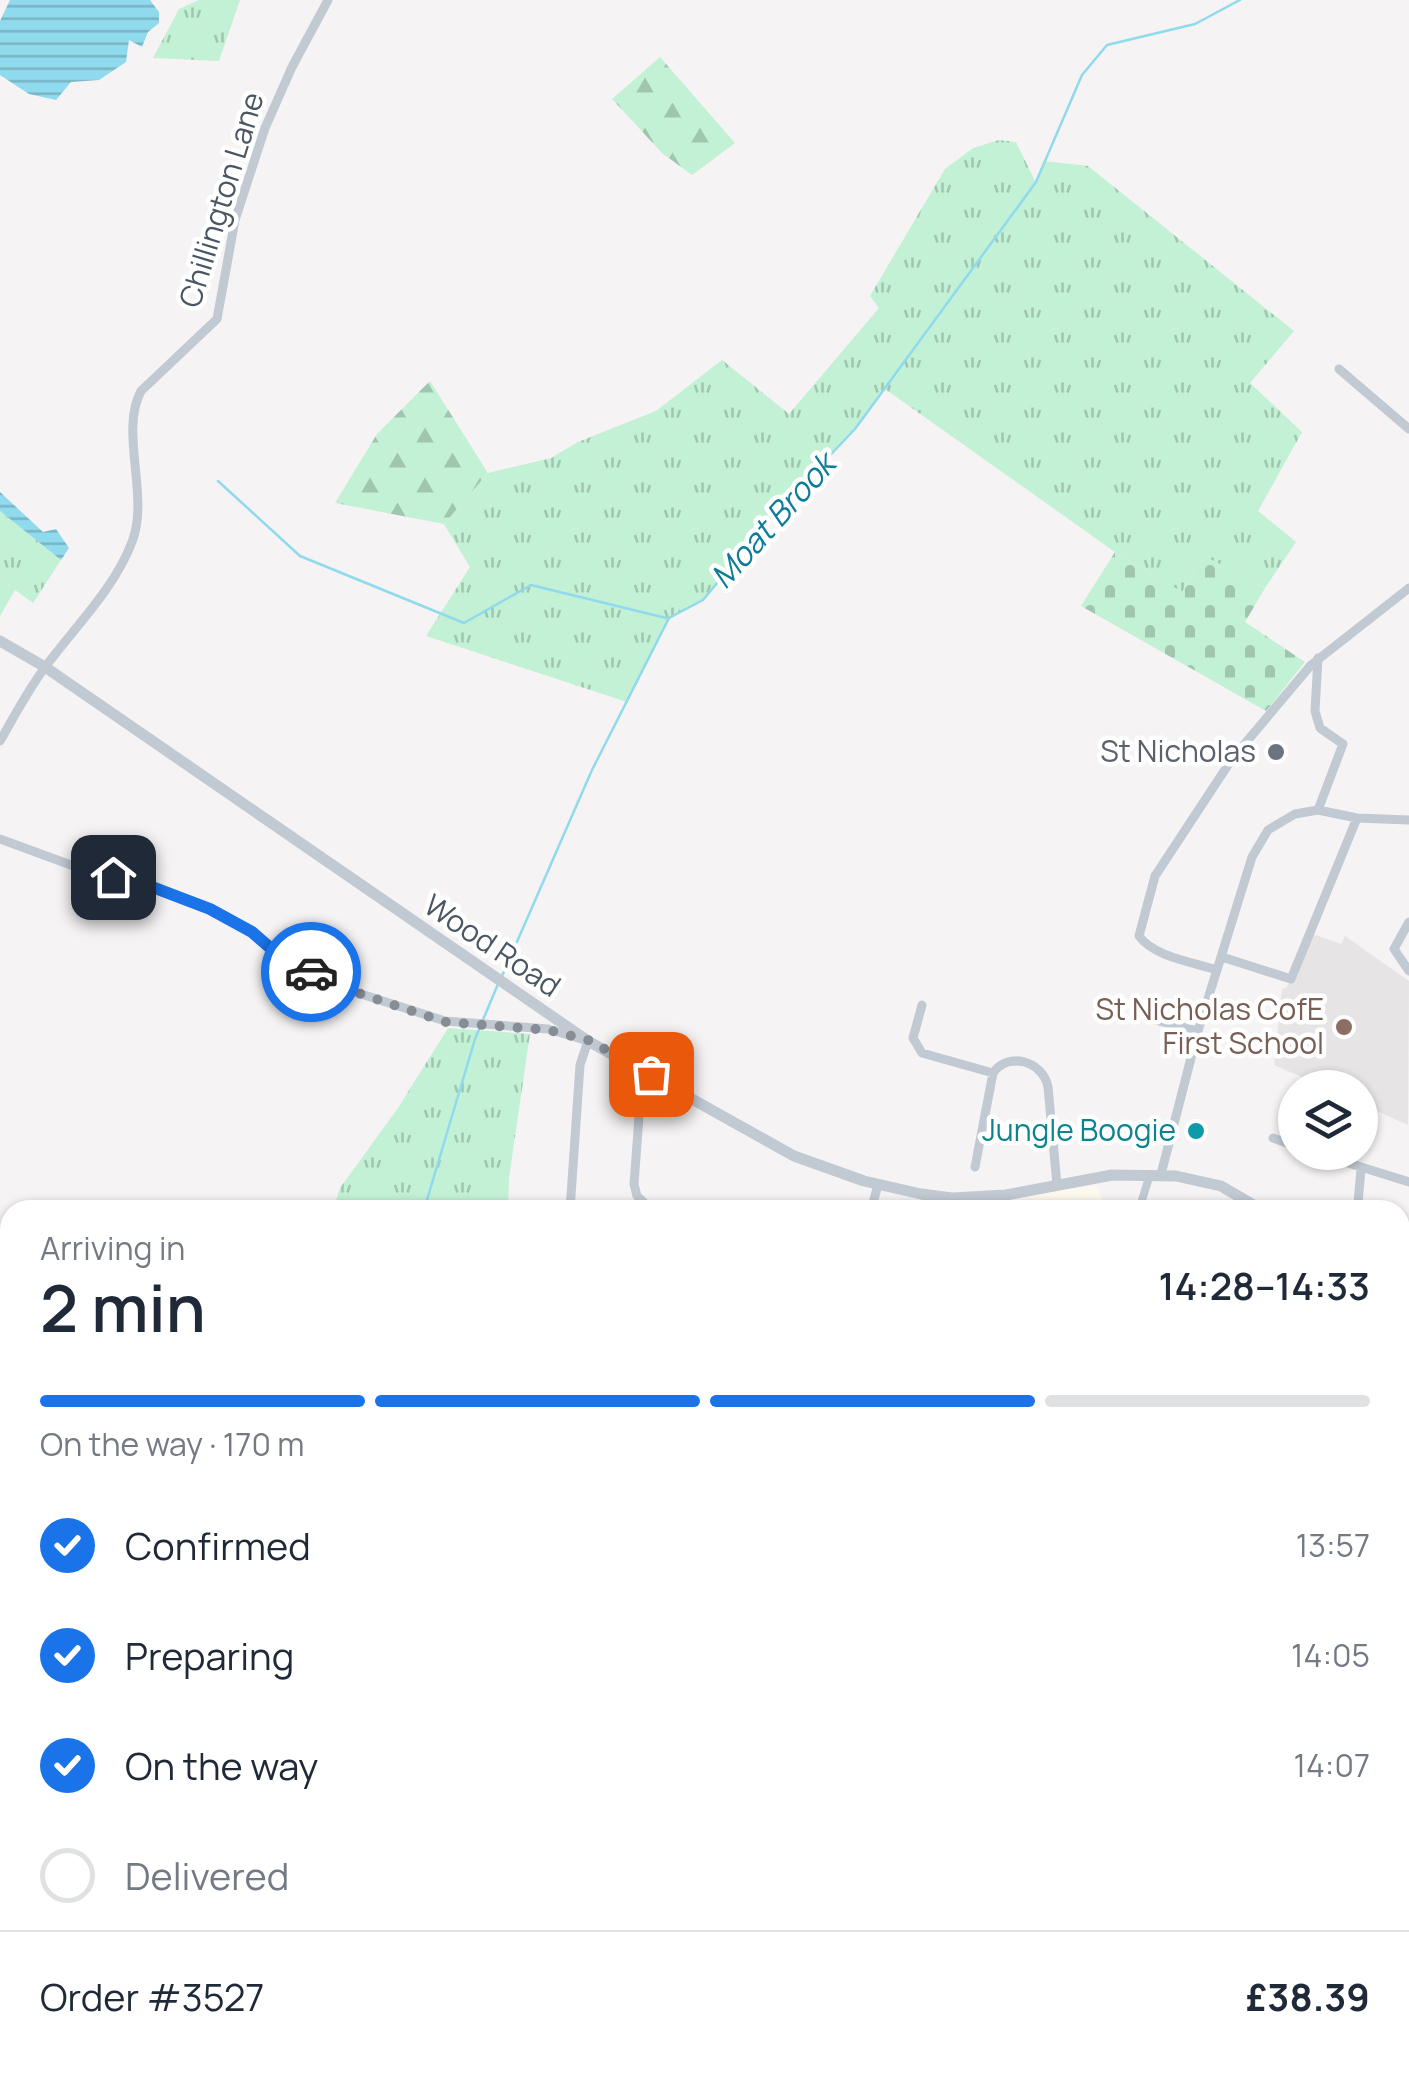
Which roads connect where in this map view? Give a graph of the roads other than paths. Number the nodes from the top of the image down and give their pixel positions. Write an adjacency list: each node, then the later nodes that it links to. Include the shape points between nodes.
1 (328, 0): 7 (street, Chillington Lane, via 264,128 235,220 216,319 134,405 137,512 131,546)
2 (1339, 370): 3 (street)
3 (1409, 429)
4 (1409, 588): 6 (street)
5 (0, 641): 7 (street, Wood Road)
6 (1318, 658): 9 (street, via 1314,710 1320,728 1342,744); 15 (street, via 1232,759 1156,876 1142,941)
7 (45, 667): 8 (street, Chillington Lane); 20 (street, Wood Road)
8 (0, 741)
9 (1318, 810): 10 (street); 14 (street, via 1268,830 1252,857)
10 (1357, 818): 11 (street); 14 (street, via 1290,979)
11 (1409, 820)
12 (0, 840): 20 (street, via 202,905 252,932 283,959 358,993 445,1022)
13 (1409, 922): 16 (street, via 1394,949)
14 (1222, 956): 15 (street)
15 (1217, 970): 19 (street)
16 (1409, 971)
17 (922, 1005): 21 (street, via 916,1048)
18 (1155, 1020): 19 (street)
19 (1198, 1031): 28 (street)
20 (588, 1040): 22 (street, Wood Road); 33 (street, via 580,1065)
21 (993, 1073): 25 (street); 30 (street, via 1010,1060 1044,1073)
22 (651, 1074): 31 (street, Wood Road, via 794,1156); 34 (street, via 640,1103 634,1184)
23 (1273, 1138): 24 (street)
24 (1278, 1140)
25 (975, 1167)
26 (1361, 1170): 39 (street)
27 (1365, 1170): 29 (street)
28 (1156, 1174): 30 (street, Wood Road); 37 (street); 38 (street, Wood Road, via 1221,1186)
29 (1409, 1182)
30 (1057, 1184): 32 (street, Wood Road)
31 (878, 1185): 32 (street, Wood Road); 35 (street)
32 (983, 1197): 36 (street)
33 (571, 1200)
34 (641, 1200)
35 (874, 1200)
36 (985, 1200)
37 (1144, 1200)
38 (1245, 1200)
39 (1358, 1200)

